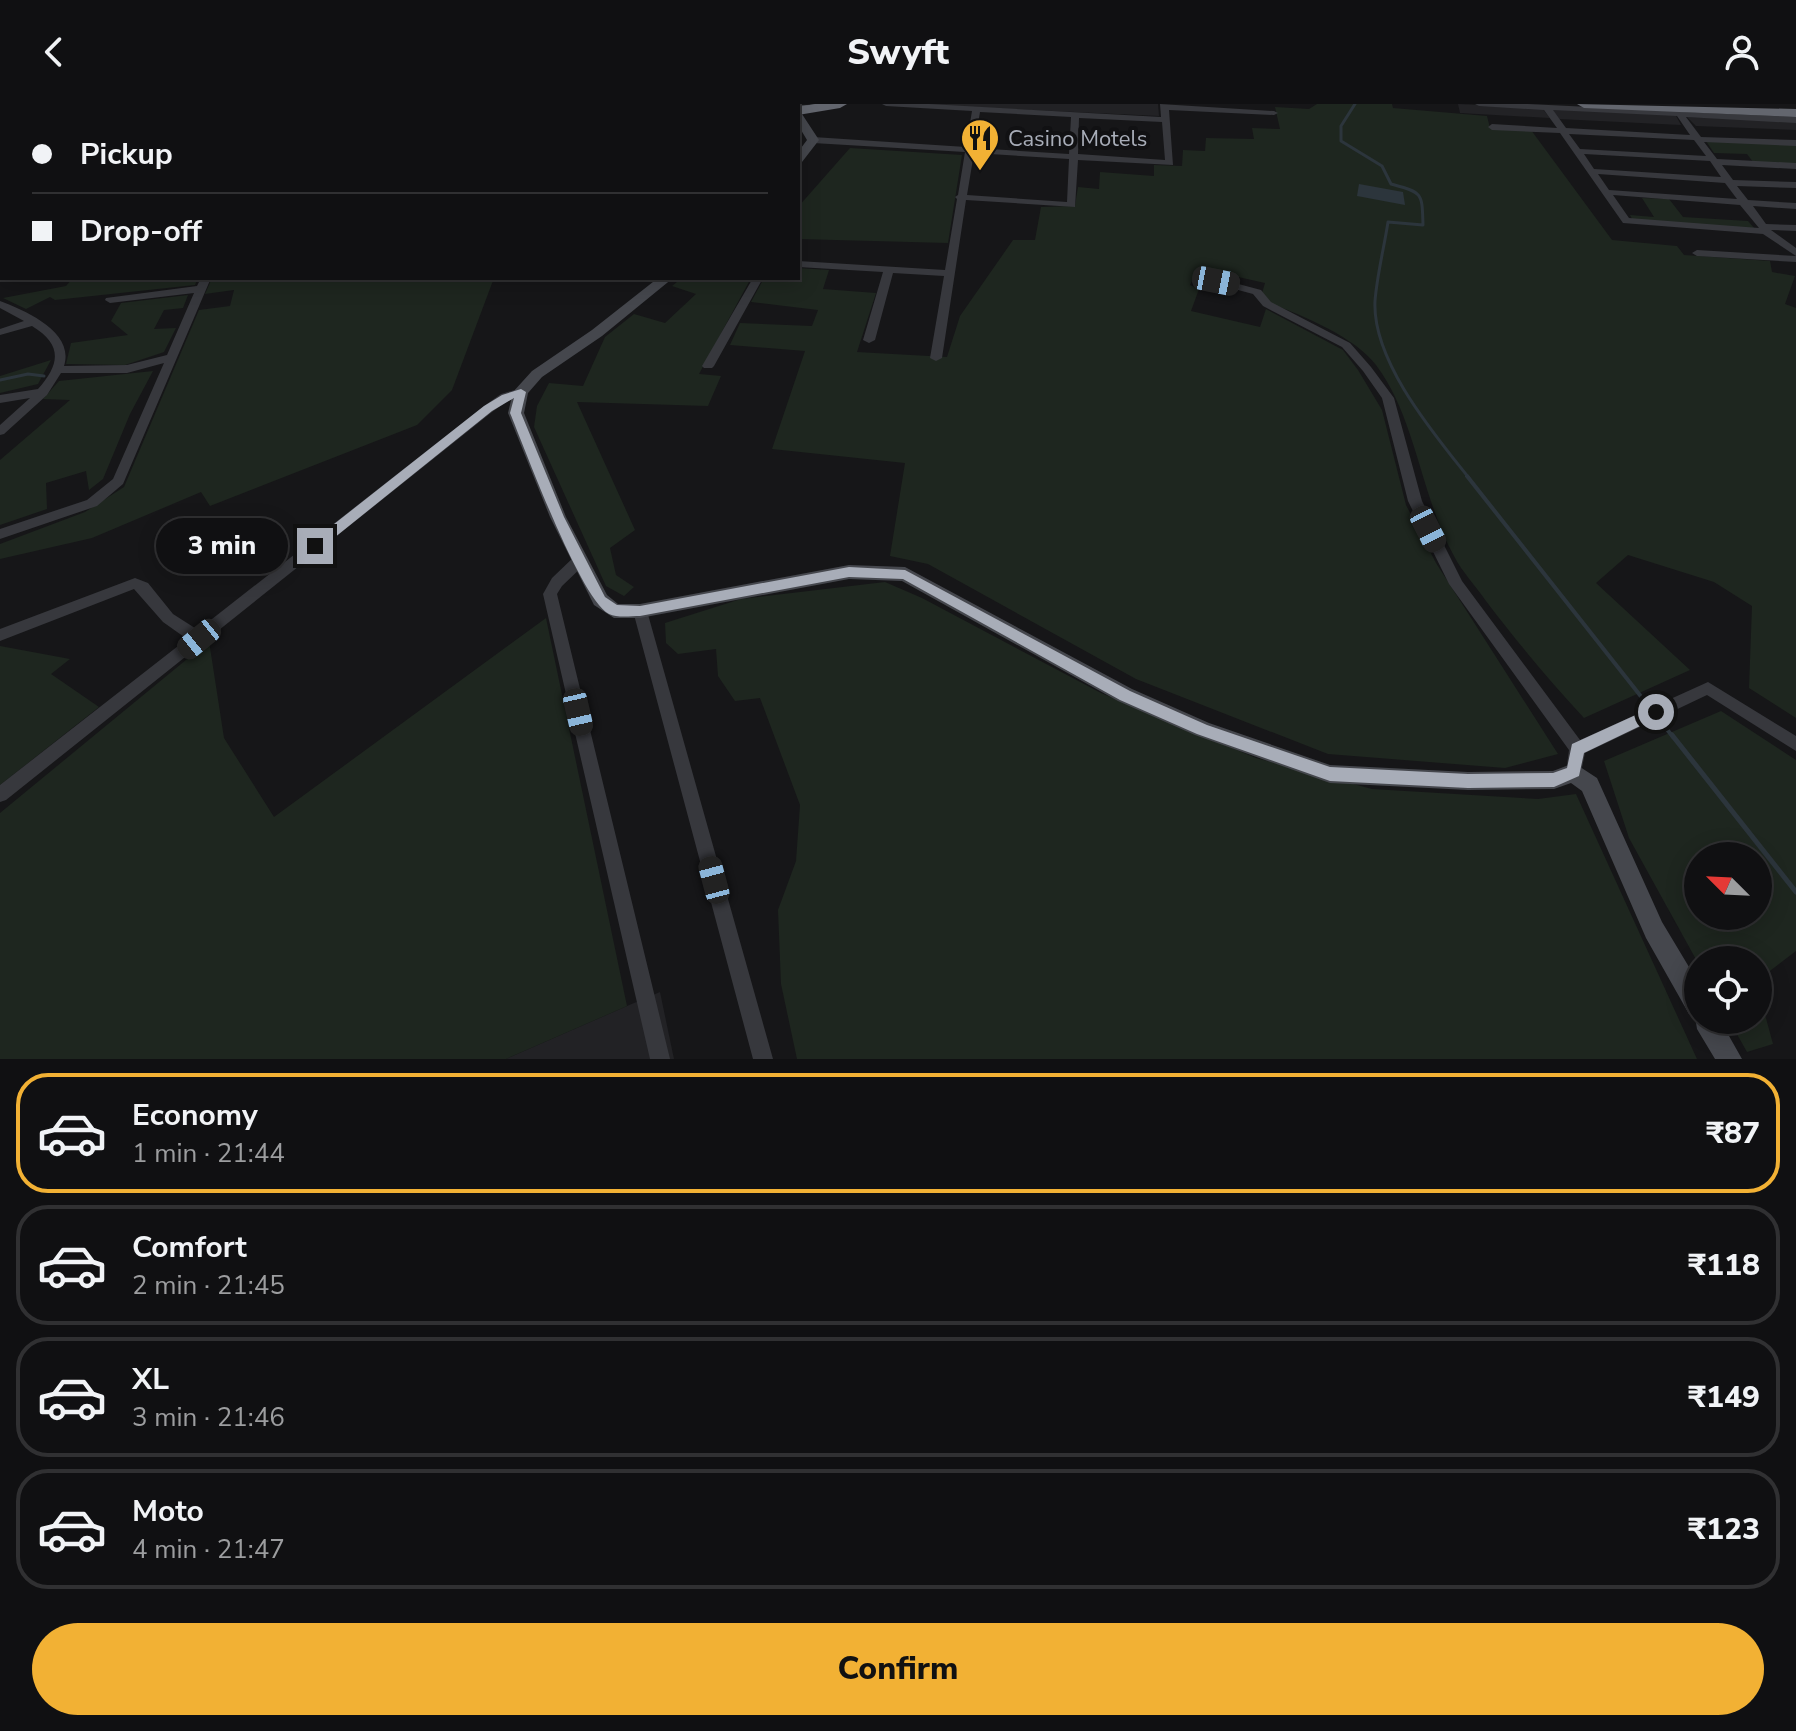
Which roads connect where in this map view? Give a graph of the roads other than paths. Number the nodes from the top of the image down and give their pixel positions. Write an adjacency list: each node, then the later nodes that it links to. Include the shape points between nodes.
1 (840, 104): 12 (highway)
2 (886, 104): 7 (street)
3 (1479, 104): 6 (street)
4 (1584, 104): 8 (highway)
5 (1164, 106): 9 (street); 14 (street)
6 (1547, 108): 8 (street); 17 (street)
7 (976, 111): 11 (street); 21 (street)
8 (1677, 111): 10 (highway); 15 (street); 18 (street)
9 (1274, 113)
10 (1796, 113)
11 (1075, 115): 14 (street); 24 (street)
12 (800, 116)
13 (800, 118): 19 (street)
14 (1166, 120): 24 (street, via 1170,163)
15 (1796, 120)
16 (1492, 127): 17 (street)
17 (1561, 129): 18 (street); 22 (street)
18 (1698, 138): 20 (street); 25 (street)
19 (813, 140): 21 (street); 23 (street)
20 (1796, 143)
21 (969, 151): 24 (street); 31 (street)
22 (1577, 151): 25 (street); 27 (street)
23 (800, 157)
24 (1074, 157): 31 (street, via 1072,205)
25 (1714, 161): 26 (street); 28 (street)
26 (1796, 166)
27 (1590, 171): 28 (street); 30 (street)
28 (1729, 181): 29 (street); 32 (street)
29 (1796, 185)
30 (1604, 192): 32 (street); 35 (street, via 1626,221)
31 (960, 197): 40 (street)
32 (1744, 202): 33 (street); 35 (street)
33 (1796, 206)
34 (1796, 228): 35 (street)
35 (1765, 229): 37 (street)
36 (1697, 253): 37 (street)
37 (1796, 256)
38 (800, 264): 39 (street)
39 (889, 269): 40 (street); 49 (street)
40 (948, 273): 51 (street)
41 (663, 280): 55 (street, via 537,374)
42 (757, 280): 52 (street)
43 (1216, 281): 64 (street, via 1257,292 1267,304 1346,345 1367,369 1388,398 1415,501 1456,584)
44 (203, 284): 45 (street); 50 (street)
45 (110, 300)
46 (0, 304): 47 (street)
47 (30, 323): 48 (street); 53 (street, via 60,345)
48 (0, 332)
49 (869, 340)
50 (172, 357): 53 (street, via 127,369); 58 (street, via 118,481 108,492 92,503)
51 (936, 358)
52 (708, 366)
53 (60, 370): 54 (street)
54 (43, 392): 56 (street); 57 (street)
55 (521, 392): 59 (street, via 516,413); 62 (street, via 488,409)
56 (0, 399)
57 (0, 431)
58 (0, 534)
59 (580, 560): 60 (street, via 600,600 614,611); 69 (street, via 550,594)
60 (640, 611): 65 (street, via 849,572 905,574 1125,695 1202,729 1330,774 1497,781 1554,780); 70 (street)
61 (0, 635): 62 (street, via 135,583 168,618)
62 (199, 639): 66 (street)
63 (1796, 744): 64 (street, via 1708,688)
64 (1577, 749): 65 (street)
65 (1574, 772): 67 (street, via 1590,785 1654,930)
66 (0, 795)
67 (1684, 981)
68 (1714, 1034): 71 (street)
69 (660, 1059)
70 (763, 1059)
71 (1729, 1059)

